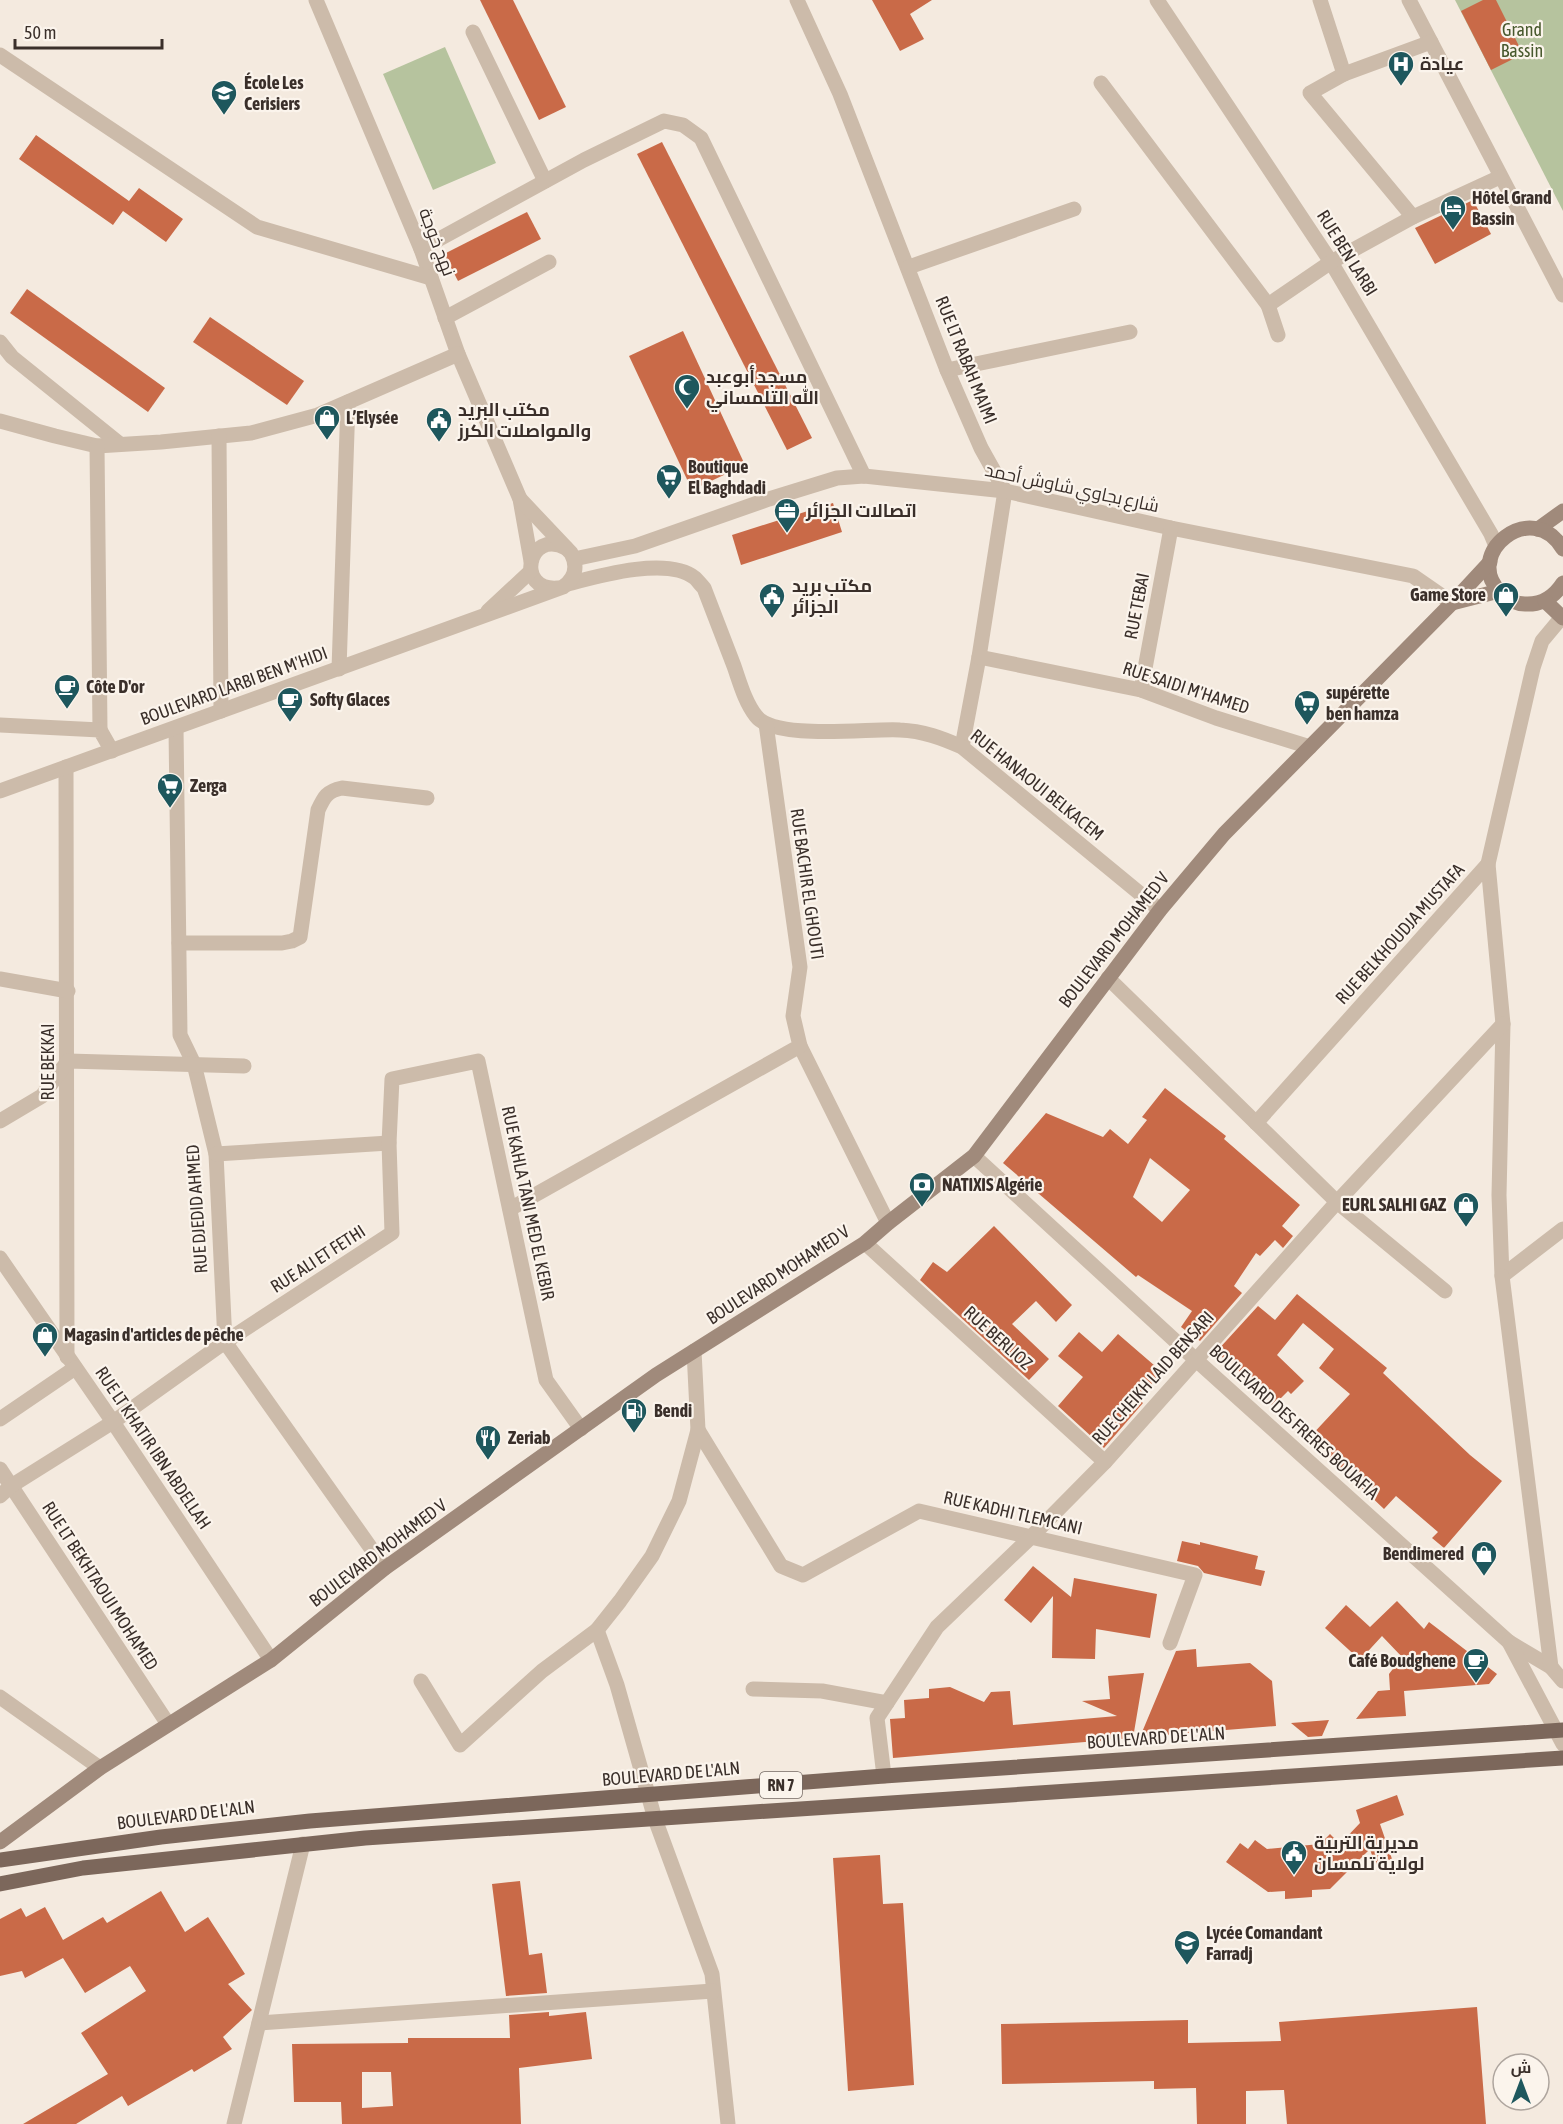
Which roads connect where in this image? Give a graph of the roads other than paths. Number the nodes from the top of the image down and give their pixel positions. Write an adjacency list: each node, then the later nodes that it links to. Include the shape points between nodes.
1 (316, 0): 15 (street, نهج خوجة)
2 (797, 0): 18 (street, RUE LT RABAH MAIMI, via 840,94)
3 (1157, 0): 17 (street, RUE BEN LARBI)
4 (1320, 0): 9 (street)
5 (1409, 0): 7 (street)
6 (474, 32): 12 (street)
7 (1431, 42): 9 (street); 11 (street)
8 (0, 56): 19 (street, via 257,227)
9 (1344, 74): 14 (street, via 1310,93)
10 (1101, 83): 21 (street)
11 (1500, 177): 14 (street); 20 (street)
12 (545, 181): 15 (street); 33 (street, via 664,121 683,125 701,138)
13 (1074, 209): 18 (street)
14 (1413, 217): 17 (street)
15 (421, 249): 19 (street, نهج خوجة)
16 (549, 262): 22 (street)
17 (1331, 262): 21 (street); 39 (street, RUE BEN LARBI)
18 (909, 267): 27 (street, RUE LT RABAH MAIMI)
19 (431, 278): 22 (street, نهج خوجة)
20 (1563, 296)
21 (1268, 305): 24 (street)
22 (445, 318): 26 (street, نهج خوجة)
23 (1130, 332): 27 (street)
24 (1278, 335)
25 (0, 342): 31 (street, via 12,357)
26 (458, 354): 28 (street); 35 (street, نهج خوجة)
27 (947, 370): 34 (street, RUE LT RABAH MAIMI, via 981,448)
28 (348, 402): 30 (street, via 318,415 251,433); 52 (street)
29 (0, 421): 32 (street)
30 (219, 436): 31 (street); 54 (street)
31 (120, 444): 32 (street)
32 (97, 446): 58 (street)
33 (864, 476): 34 (street, شارع بجاوي شاوش أحمد); 41 (street, شارع بجاوي شاوش أحمد, via 837,478 635,546)
34 (1005, 490): 37 (street, شارع بجاوي شاوش أحمد); 51 (street)
35 (520, 499): 41 (street, نهج خوجة); 43 (street, نهج خوجة)
36 (1563, 511): 38 (main road)
37 (1171, 528): 48 (street, شارع بجاوي شاوش أحمد, via 1413,576); 53 (street, RUE TEBAI)
38 (1538, 529): 39 (main road, via 1515,530); 40 (main road)
39 (1498, 538): 42 (main road)
40 (1562, 543)
41 (570, 554): 43 (street, via 560,545 545,545 535,552); 45 (street, via 575,572)
42 (1490, 562): 46 (main road); 48 (main road, BOULEVARD MOHAMED V)
43 (531, 566): 45 (street, via 538,583 551,589); 50 (street)
44 (1563, 583): 47 (main road)
45 (563, 586): 50 (street, BOULEVARD LARBI BEN M'HIDI); 55 (street, BOULEVARD LARBI BEN M'HIDI, via 608,573 657,568 685,572 695,578 704,588 747,701)
46 (1499, 591): 47 (main road, via 1520,604); 48 (main road)
47 (1545, 601): 49 (main road)
48 (1452, 603): 60 (main road, BOULEVARD MOHAMED V)
49 (1562, 617): 65 (street, via 1542,641 1533,668)
50 (482, 618): 52 (street, BOULEVARD LARBI BEN M'HIDI)
51 (979, 657): 53 (street, RUE SAIDI M'HAMED); 59 (street)
52 (339, 669): 54 (street, BOULEVARD LARBI BEN M'HIDI)
53 (1141, 690): 60 (street, RUE SAIDI M'HAMED)
54 (221, 711): 57 (street, BOULEVARD LARBI BEN M'HIDI)
55 (766, 724): 59 (street, RUE HANAOUI BELKACEM, via 823,731 899,730 941,738); 72 (street, RUE BACHIR EL GHOUTI, via 800,967 793,1017)
56 (0, 725): 58 (street)
57 (176, 728): 61 (street, BOULEVARD LARBI BEN M'HIDI); 67 (street, RUE DJEDID AHMED)
58 (100, 730): 61 (street)
59 (962, 747): 66 (street, RUE HANAOUI BELKACEM)
60 (1310, 747): 66 (main road, BOULEVARD MOHAMED V, via 1224,834)
61 (112, 751): 62 (street, BOULEVARD LARBI BEN M'HIDI)
62 (66, 767): 63 (street, BOULEVARD LARBI BEN M'HIDI); 70 (street, RUE BEKKAI)
63 (0, 791)
64 (427, 798): 67 (street, via 342,788 329,791 318,810 300,937 282,942)
65 (1488, 864): 71 (street, RUE BELKHOUDJA MUSTAFA); 78 (street, RUE BELKHOUDJA MUSTAFA)
66 (1160, 910): 68 (main road, BOULEVARD MOHAMED V)
67 (179, 943): 74 (street, RUE DJEDID AHMED, via 180,1035)
68 (1108, 978): 78 (street); 81 (main road, BOULEVARD MOHAMED V)
69 (0, 979): 70 (street)
70 (68, 991): 73 (street, RUE BEKKAI)
71 (1503, 1024): 82 (street, RUE CHEIKH LAID BENSARI); 88 (street, RUE BELKHOUDJA MUSTAFA, via 1499,1195)
72 (800, 1046): 83 (street); 84 (street, RUE BACHIR EL GHOUTI)
73 (68, 1061): 74 (street); 77 (street, via 42,1096); 93 (street, RUE BEKKAI)
74 (194, 1064): 75 (street); 80 (street, RUE DJEDID AHMED)
75 (244, 1066)
76 (392, 1079): 79 (street, RUE ALI ET FETHI); 83 (street, RUE KAHLA TANI MED EL KEBIR, via 478,1061)
77 (0, 1120)
78 (1256, 1123): 82 (street)
79 (389, 1143): 80 (street); 90 (street, RUE ALI ET FETHI, via 392,1233)
80 (216, 1154): 90 (street, RUE DJEDID AHMED)
81 (974, 1156): 84 (main road, BOULEVARD MOHAMED V); 92 (street, BOULEVARD DES FRERES BOUAFIA)
82 (1337, 1202): 89 (street); 92 (street, RUE CHEIKH LAID BENSARI)
83 (510, 1209): 96 (street, RUE KAHLA TANI MED EL KEBIR, via 546,1380)
84 (888, 1223): 86 (main road, BOULEVARD MOHAMED V)
85 (1563, 1228): 88 (street)
86 (865, 1243): 91 (main road, BOULEVARD MOHAMED V); 98 (street, RUE BERLIOZ)
87 (0, 1258): 93 (street, RUE LT KHATIR IBN ABDELLAH)
88 (1502, 1276): 107 (street, RUE BELKHOUDJA MUSTAFA)
89 (1445, 1291)
90 (225, 1342): 95 (street); 102 (street)
91 (694, 1351): 96 (main road, BOULEVARD MOHAMED V); 97 (street)
92 (1195, 1359): 98 (street, RUE CHEIKH LAID BENSARI); 104 (street, BOULEVARD DES FRERES BOUAFIA)
93 (71, 1362): 94 (street); 95 (street, RUE LT KHATIR IBN ABDELLAH)
94 (0, 1419)
95 (113, 1422): 100 (street); 106 (street, RUE LT KHATIR IBN ABDELLAH)
96 (581, 1429): 102 (main road, BOULEVARD MOHAMED V)
97 (698, 1430): 101 (street, RUE KADHI TLEMCANI, via 781,1566 803,1575 919,1511); 103 (street, via 679,1501 656,1546)
98 (1105, 1462): 101 (street, RUE CHEIKH LAID BENSARI)
99 (0, 1469): 100 (street, RUE LT BEKHTAOUI MOHAMED)
100 (6, 1491): 113 (street, RUE LT BEKHTAOUI MOHAMED)
101 (1030, 1538): 105 (street, RUE KADHI TLEMCANI, via 1195,1575); 112 (street, RUE CHEIKH LAID BENSARI, via 937,1627)
102 (385, 1568): 106 (main road, BOULEVARD MOHAMED V)
103 (597, 1629): 108 (street, via 542,1671 460,1745); 118 (street)
104 (1509, 1642): 107 (street); 114 (street)
105 (1170, 1643)
106 (272, 1660): 113 (main road, BOULEVARD MOHAMED V)
107 (1551, 1667): 109 (street)
108 (421, 1681)
109 (1563, 1681)
110 (753, 1689): 112 (street, via 822,1691)
111 (0, 1697): 116 (street)
112 (887, 1703): 117 (street, RUE CHEIKH LAID BENSARI, via 877,1718)
113 (168, 1724): 116 (main road, BOULEVARD MOHAMED V)
114 (1561, 1735): 117 (main road, BOULEVARD DE L'ALN / RN 7)
115 (1563, 1758): 119 (main road, RN 7)
116 (100, 1768): 120 (main road, BOULEVARD MOHAMED V)
117 (884, 1776): 118 (main road, BOULEVARD DE L'ALN / RN 7)
118 (648, 1796): 119 (street); 122 (main road, BOULEVARD DE L'ALN / RN 7, via 310,1821)
119 (655, 1819): 121 (main road, RN 7); 124 (street, via 712,1974)
120 (0, 1842)
121 (303, 1844): 123 (main road, RN 7, via 83,1868); 125 (street)
122 (0, 1860)
123 (0, 1884)
124 (713, 1990): 125 (street); 127 (street)
125 (259, 2023): 126 (street)
126 (234, 2124)
127 (728, 2124)

